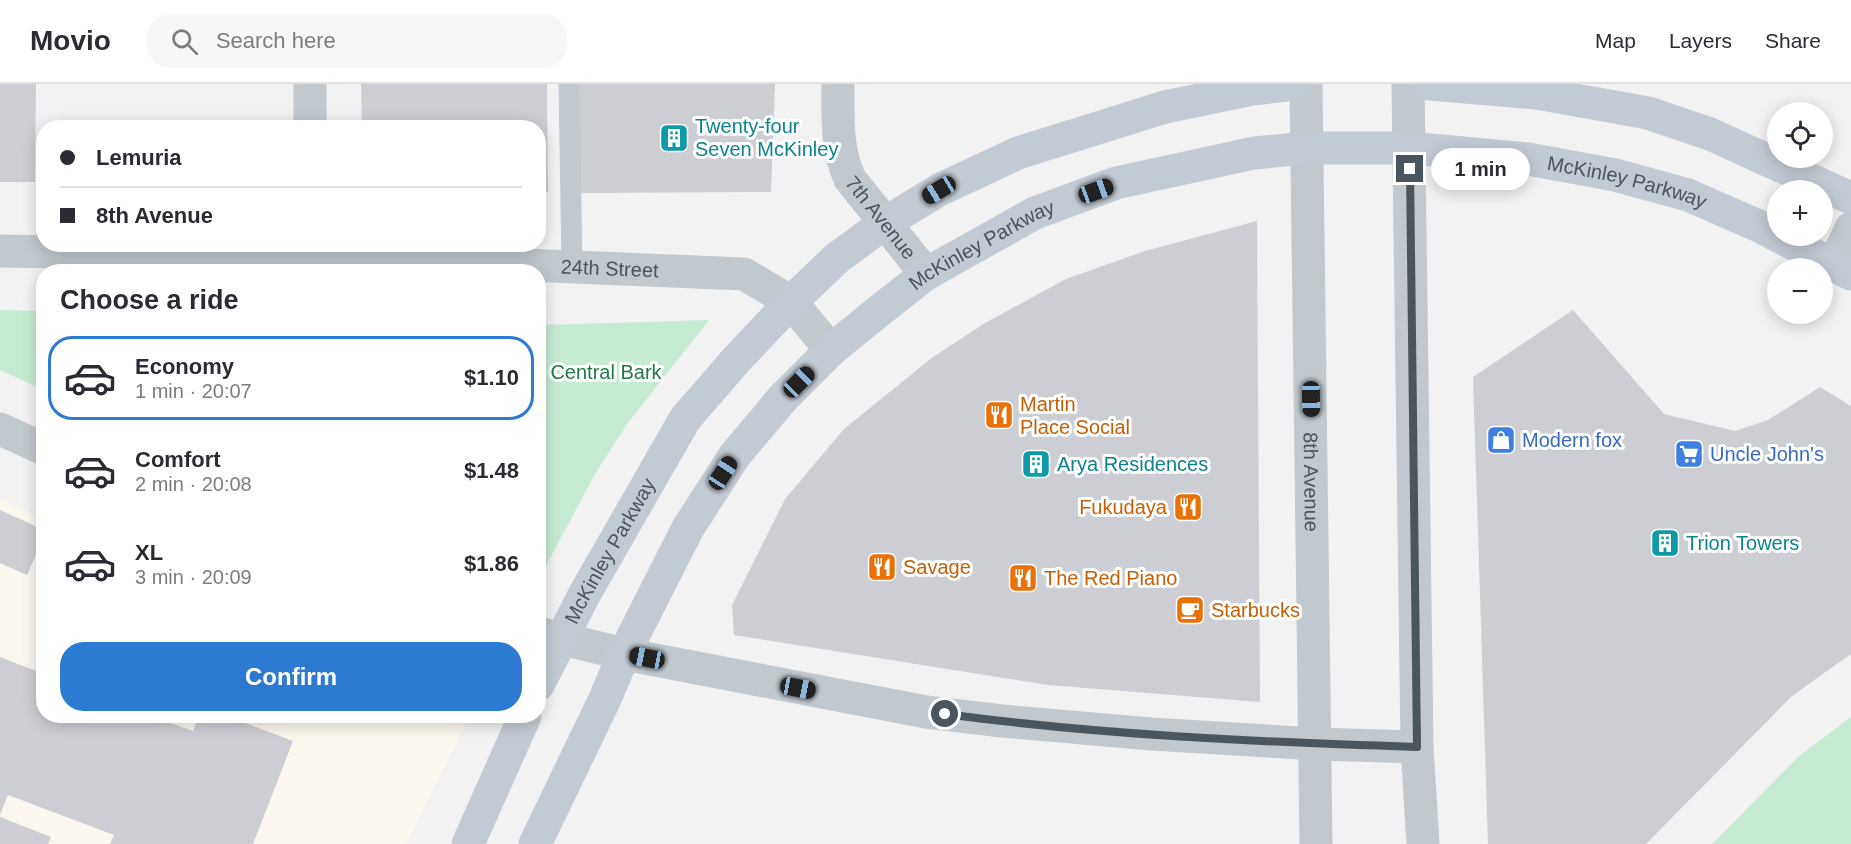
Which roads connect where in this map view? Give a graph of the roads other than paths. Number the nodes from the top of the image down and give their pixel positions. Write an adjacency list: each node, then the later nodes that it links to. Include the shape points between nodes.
1 (310, 84): 8 (street)
2 (569, 84): 19 (lane)
3 (838, 84): 12 (street, 7th Avenue, via 838,136 843,163 850,179)
4 (1297, 84): 12 (main road, McKinley Parkway, via 1164,107 1018,153 939,190)
5 (1306, 84): 9 (street, 8th Avenue)
6 (1408, 84): 10 (street)
7 (1430, 84): 11 (main road, via 1537,93 1648,113 1710,134)
8 (310, 120)
9 (1306, 148): 10 (main road, McKinley Parkway); 21 (main road, McKinley Parkway, via 1254,153 1116,183 1035,213); 30 (street, 8th Avenue)
10 (1409, 148): 20 (main road, McKinley Parkway, via 1528,159 1688,195); 31 (street)
11 (1851, 198)
12 (885, 223): 21 (street, 7th Avenue); 22 (main road, McKinley Parkway, via 837,258)
13 (1851, 228): 20 (street)
14 (0, 251): 15 (street, 24th Street)
15 (36, 251)
16 (341, 252): 17 (street, 24th Street)
17 (526, 264)
18 (546, 265): 19 (street, 24th Street)
19 (572, 267): 22 (street, 24th Street, via 744,274)
20 (1843, 270)
21 (927, 274): 23 (main road, McKinley Parkway)
22 (791, 302): 23 (street, 24th Street); 26 (main road, McKinley Parkway, via 685,419 584,595)
23 (831, 350): 28 (main road, McKinley Parkway, via 783,398 735,455 688,528)
24 (0, 429): 25 (street)
25 (36, 445)
26 (550, 636): 27 (main road, McKinley Parkway); 28 (street)
27 (546, 652)
28 (624, 654): 30 (street, via 937,713 1151,734); 33 (main road, McKinley Parkway)
29 (522, 723): 32 (main road)
30 (1316, 744): 31 (street); 34 (street, 8th Avenue)
31 (1417, 747): 35 (street)
32 (468, 844)
33 (535, 844)
34 (1316, 844)
35 (1423, 844)

